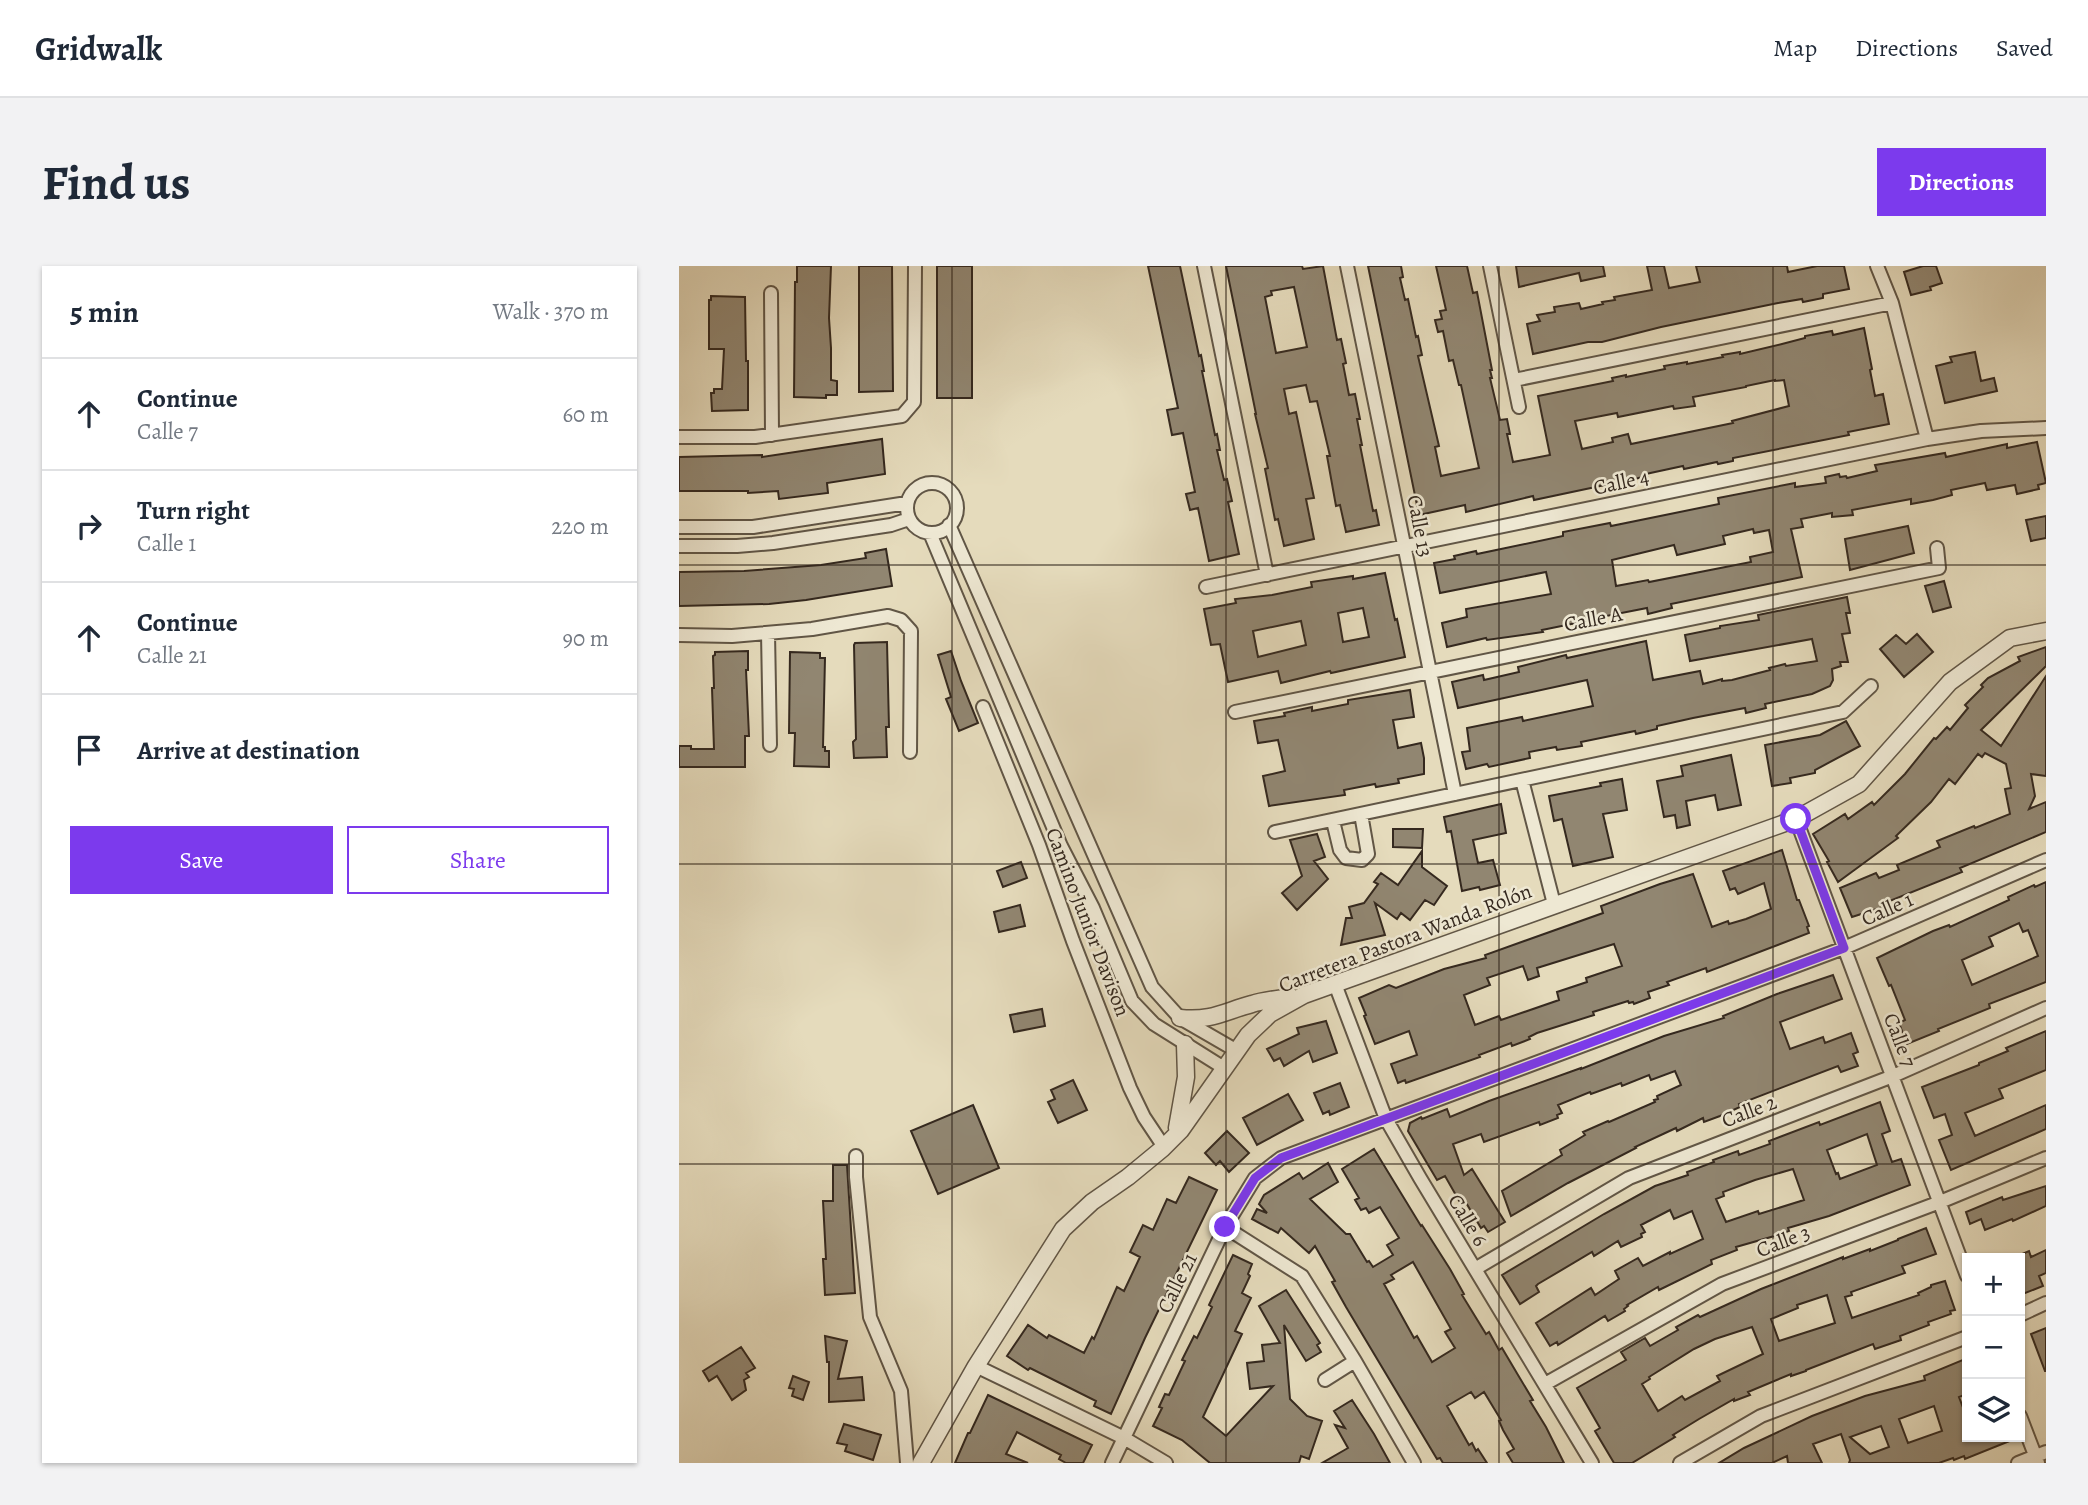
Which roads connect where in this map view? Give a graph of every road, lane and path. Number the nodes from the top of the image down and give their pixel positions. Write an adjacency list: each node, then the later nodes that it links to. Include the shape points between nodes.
1 (915, 266): 11 (street, via 914,402 902,416)
2 (1204, 266): 22 (street)
3 (1347, 266): 20 (street, Calle 13)
4 (1490, 266): 8 (street)
5 (1877, 266): 7 (street)
6 (771, 293): 11 (street)
7 (1892, 303): 8 (street); 13 (street)
8 (1514, 380): 9 (street)
9 (1519, 407)
10 (2046, 428): 13 (street, Calle 4)
11 (772, 435): 12 (street)
12 (679, 437)
13 (1927, 439): 20 (street, Calle 4)
14 (907, 503): 15 (street); 16 (street, via 916,489 940,484 956,502); 17 (street, via 753,527)
15 (909, 519): 18 (street); 19 (street, via 773,543)
16 (950, 525): 18 (street); 45 (street, via 1152,987)
17 (679, 527)
18 (930, 533): 46 (street, via 1132,1002 1154,1024)
19 (679, 546)
20 (1404, 547): 22 (street, Calle 4); 27 (street, Calle 13)
21 (1937, 548): 27 (street, Calle A, via 1939,568)
22 (1267, 575): 23 (street, Calle 4)
23 (1206, 587)
24 (2046, 631): 36 (street, Carretera Pastora Wanda Rolón, via 2010,638 1949,682 1859,784)
25 (768, 633): 26 (street); 31 (street); 32 (street, via 888,616 901,620 911,631)
26 (679, 635)
27 (1430, 671): 30 (street, Calle A); 34 (street, Calle 13)
28 (1871, 686): 33 (street, via 1843,712)
29 (983, 708): 51 (street, Camino Junior Davison, via 1130,1088 1144,1117)
30 (1235, 712)
31 (770, 745)
32 (910, 752)
33 (1522, 780): 34 (street); 40 (street)
34 (1455, 794): 35 (street)
35 (1361, 814): 37 (street); 37 (street, via 1368,854 1361,860 1346,858 1340,850)
36 (1796, 819): 40 (street, Carretera Pastora Wanda Rolón); 41 (street, Calle 7)
37 (1333, 821): 38 (street)
38 (1275, 832)
39 (2046, 860): 41 (street, Calle 1)
40 (1554, 904): 42 (street, Carretera Pastora Wanda Rolón)
41 (1844, 948): 49 (street, Calle 7); 50 (street, Calle 1)
42 (1335, 985): 43 (street, Carretera Pastora Wanda Rolón); 50 (street, Calle 6)
43 (1304, 995): 45 (street, via 1253,1003 1217,1017); 47 (street, Carretera Pastora Wanda Rolón, via 1270,1014)
44 (2046, 1007): 49 (street, Calle 2)
45 (1180, 1018): 47 (street)
46 (1185, 1044): 48 (street); 51 (street, via 1182,1106)
47 (1237, 1051): 48 (street, Carretera Pastora Wanda Rolón)
48 (1224, 1068): 51 (street, Carretera Pastora Wanda Rolón)
49 (1893, 1076): 54 (street, Calle 7); 57 (street, Calle 2, via 1629,1178)
50 (1386, 1119): 55 (street, Calle 21, via 1281,1158 1255,1178); 57 (street, Calle 6)
51 (1170, 1141): 62 (street, Carretera Pastora Wanda Rolón, via 1063,1229)
52 (856, 1156): 68 (street, via 870,1317 901,1391)
53 (2046, 1158): 54 (street, Calle 3)
54 (1940, 1202): 56 (street, Calle 7); 64 (street, Calle 3, via 1722,1284)
55 (1225, 1227): 61 (street, via 1301,1276); 66 (street, Calle 21)
56 (1962, 1262)
57 (1475, 1269): 64 (street, Calle 6)
58 (2046, 1303): 59 (street)
59 (2025, 1313)
60 (1962, 1339): 74 (street, via 1761,1416)
61 (1355, 1361): 63 (street); 72 (street)
62 (976, 1366): 66 (street); 69 (street, Carretera Pastora Wanda Rolón)
63 (1325, 1380)
64 (1545, 1384): 73 (street, Calle 6)
65 (2025, 1427): 67 (street)
66 (1124, 1438): 70 (street, Calle 21); 71 (street)
67 (2039, 1457): 75 (street)
68 (907, 1463)
69 (921, 1463)
70 (1112, 1463)
71 (1166, 1463)
72 (1414, 1463)
73 (1592, 1463)
74 (1680, 1463)
75 (2018, 1463)

